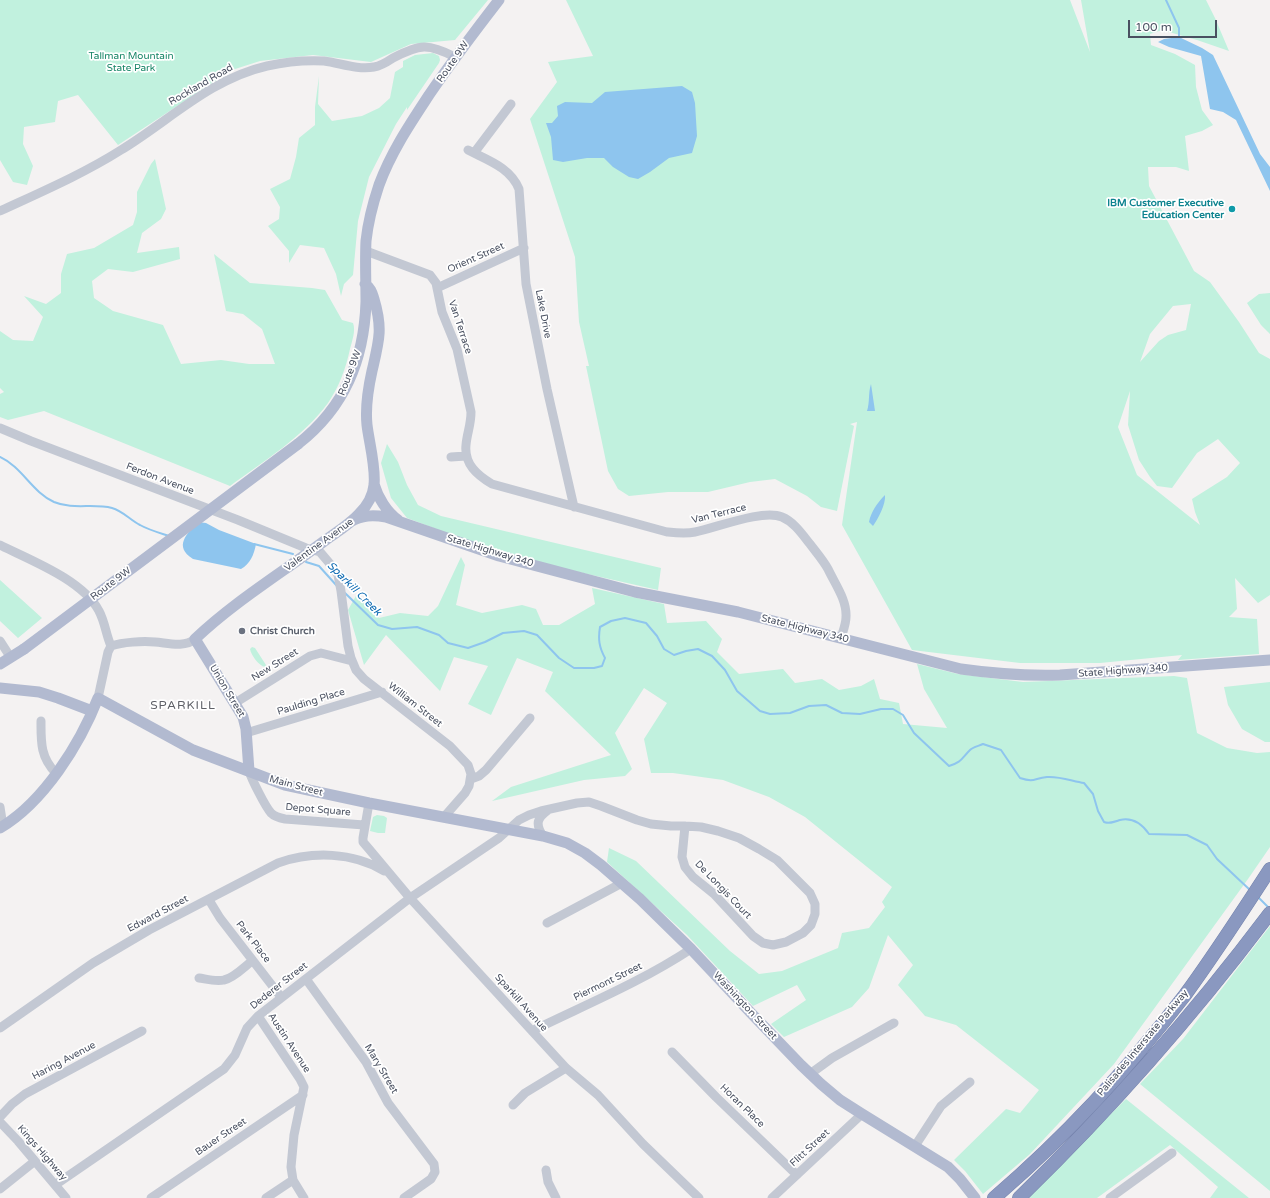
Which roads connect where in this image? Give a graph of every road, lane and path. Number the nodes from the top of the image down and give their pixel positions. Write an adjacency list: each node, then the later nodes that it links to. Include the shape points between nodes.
1 (499, 0): 2 (main road, Route 9W)
2 (455, 57): 4 (street, Rockland Road, via 430,47 405,52 375,67 308,61 250,70 188,103 99,164); 6 (main road, Route 9W, via 405,131 389,162 373,206)
3 (511, 104): 5 (street, Lake Drive, via 471,151 508,171 517,183)
4 (0, 211)
5 (524, 248): 8 (street, Orient Street); 13 (street, Lake Drive, via 526,284 532,319)
6 (366, 251): 7 (main road, Route 9W); 8 (street, Van Terrace, via 430,275)
7 (365, 284): 12 (main road, Valentine Avenue, via 370,289 380,326 367,405); 22 (main road, Route 9W, bridge, via 366,304 357,359 344,393 320,425)
8 (437, 288): 10 (street, Van Terrace, via 442,312 457,349 471,412)
9 (0, 428): 17 (street, Ferdon Avenue)
10 (466, 456): 11 (street); 13 (street, Van Terrace, via 480,478 492,484)
11 (451, 457)
12 (374, 484): 14 (main road, Valentine Avenue, via 365,507); 15 (main road, via 388,510)
13 (574, 507): 18 (street, Van Terrace, via 680,533 694,532 757,516 780,517 802,533 825,564 841,594 846,607)
14 (350, 522): 15 (main road, State Highway 340, via 363,516 372,516 386,517); 17 (main road, Valentine Avenue)
15 (403, 523): 18 (main road, State Highway 340, via 499,556 635,592 738,612)
16 (0, 545): 21 (street, via 60,576 85,594 99,611)
17 (313, 550): 19 (main road, Valentine Avenue, via 230,608); 24 (street, William Street, via 322,553 338,576)
18 (841, 638): 23 (main road, State Highway 340, via 961,669 1028,676 1060,676)
19 (195, 639): 21 (street, Valentine Avenue, via 182,644 143,642); 29 (main road, Union Street)
20 (0, 641): 22 (street)
21 (111, 646): 28 (street)
22 (11, 658): 25 (main road, Route 9W)
23 (1270, 660)
24 (352, 661): 27 (street, William Street, via 360,674); 29 (street, New Street, via 321,653 310,656)
25 (0, 664)
26 (0, 688): 30 (main road, via 39,692)
27 (382, 692): 33 (street, Paulding Place); 36 (street, William Street, via 459,754 468,765)
28 (98, 698): 30 (main road); 34 (main road, Main Street, via 193,750)
29 (235, 703): 33 (main road, Union Street, via 243,717)
30 (92, 712): 35 (main road, via 79,739)
31 (530, 718): 36 (street, via 486,770)
32 (41, 721): 35 (street, via 43,754)
33 (246, 733): 34 (main road, Union Street)
34 (249, 771): 37 (main road, Main Street, via 288,786); 41 (street, Depot Square, via 270,811 276,817)
35 (56, 773): 42 (main road, via 18,816)
36 (471, 779): 40 (street, via 465,793)
37 (369, 803): 40 (main road, Main Street); 41 (street)
38 (0, 807): 42 (street)
39 (550, 808): 43 (street, De Longis Court, via 589,802 652,824); 44 (street, Dederer Street, via 529,815); 45 (street, via 538,822 538,829)
40 (444, 817): 44 (main road, Main Street)
41 (364, 825): 46 (street)
42 (2, 826)
43 (685, 826): 43 (street, De Longis Court, via 682,857 685,867 753,936 763,943 773,945 786,942 803,933 811,925 815,904 810,893 777,860 739,838 718,831)
44 (509, 829): 45 (main road, Washington Street); 51 (street, Dederer Street)
45 (544, 836): 50 (main road, Washington Street, via 567,843 585,853)
46 (363, 842): 47 (street, via 356,852); 49 (street, Sparkill Avenue)
47 (342, 856): 49 (street, via 370,863); 52 (street, Edward Street, via 316,855 292,858)
48 (1270, 869): 91 (highway, Palisades Interstate Parkway, via 1198,976 1126,1067 1058,1140)
49 (390, 875): 51 (street, Sparkill Avenue)
50 (622, 883): 54 (street); 55 (main road, Washington Street)
51 (410, 898): 58 (street, Dederer Street); 64 (street, Sparkill Avenue)
52 (209, 900): 56 (street, Park Place); 62 (street, Edward Street, via 149,930 93,963)
53 (1270, 913): 92 (highway, Palisades Interstate Parkway, via 1199,1003 1117,1098)
54 (547, 923)
55 (691, 949): 64 (street, Piermont Street, via 651,974); 67 (main road, Washington Street)
56 (252, 961): 57 (street, via 224,980); 59 (street, Park Place)
57 (199, 978)
58 (306, 979): 59 (street, Dederer Street); 86 (street, Mary Street, via 366,1062 388,1103 434,1164 435,1172 431,1179)
59 (281, 997): 60 (street, Dederer Street)
60 (258, 1016): 69 (street, Austin Avenue, via 300,1079 304,1087); 80 (street, Dederer Street, via 247,1028 235,1056 224,1069)
61 (894, 1023): 67 (street, via 832,1058)
62 (0, 1028)
63 (142, 1031): 72 (street, Haring Avenue, via 25,1094)
64 (532, 1031): 66 (street, Sparkill Avenue)
65 (672, 1052): 78 (street, Horan Place)
66 (566, 1068): 70 (street, via 525,1093); 88 (street, Sparkill Avenue, via 598,1095 643,1144)
67 (810, 1074): 71 (main road, Washington Street, via 840,1100)
68 (970, 1082): 74 (street, via 941,1106)
69 (303, 1095): 79 (street, Austin Avenue, via 294,1135 291,1167); 83 (street, Bauer Street)
70 (513, 1105)
71 (862, 1114): 74 (main road, Washington Street); 78 (street, Flitt Street)
72 (0, 1117)
73 (0, 1122): 76 (street, Kings Highway)
74 (915, 1146): 90 (main road, Washington Street, via 945,1165)
75 (1172, 1153): 93 (street)
76 (35, 1161): 80 (street, Kings Highway); 81 (street)
77 (546, 1170): 87 (street, via 548,1182)
78 (797, 1175): 89 (street, Flitt Street)
79 (293, 1180): 84 (street); 85 (street, Austin Avenue)
80 (55, 1185): 82 (street, Kings Highway)
81 (0, 1189)
82 (66, 1198)
83 (151, 1198)
84 (266, 1198)
85 (304, 1198)
86 (404, 1198)
87 (556, 1198)
88 (699, 1198)
89 (772, 1198)
90 (975, 1198)
91 (994, 1198)
92 (1019, 1198)
93 (1110, 1198)

